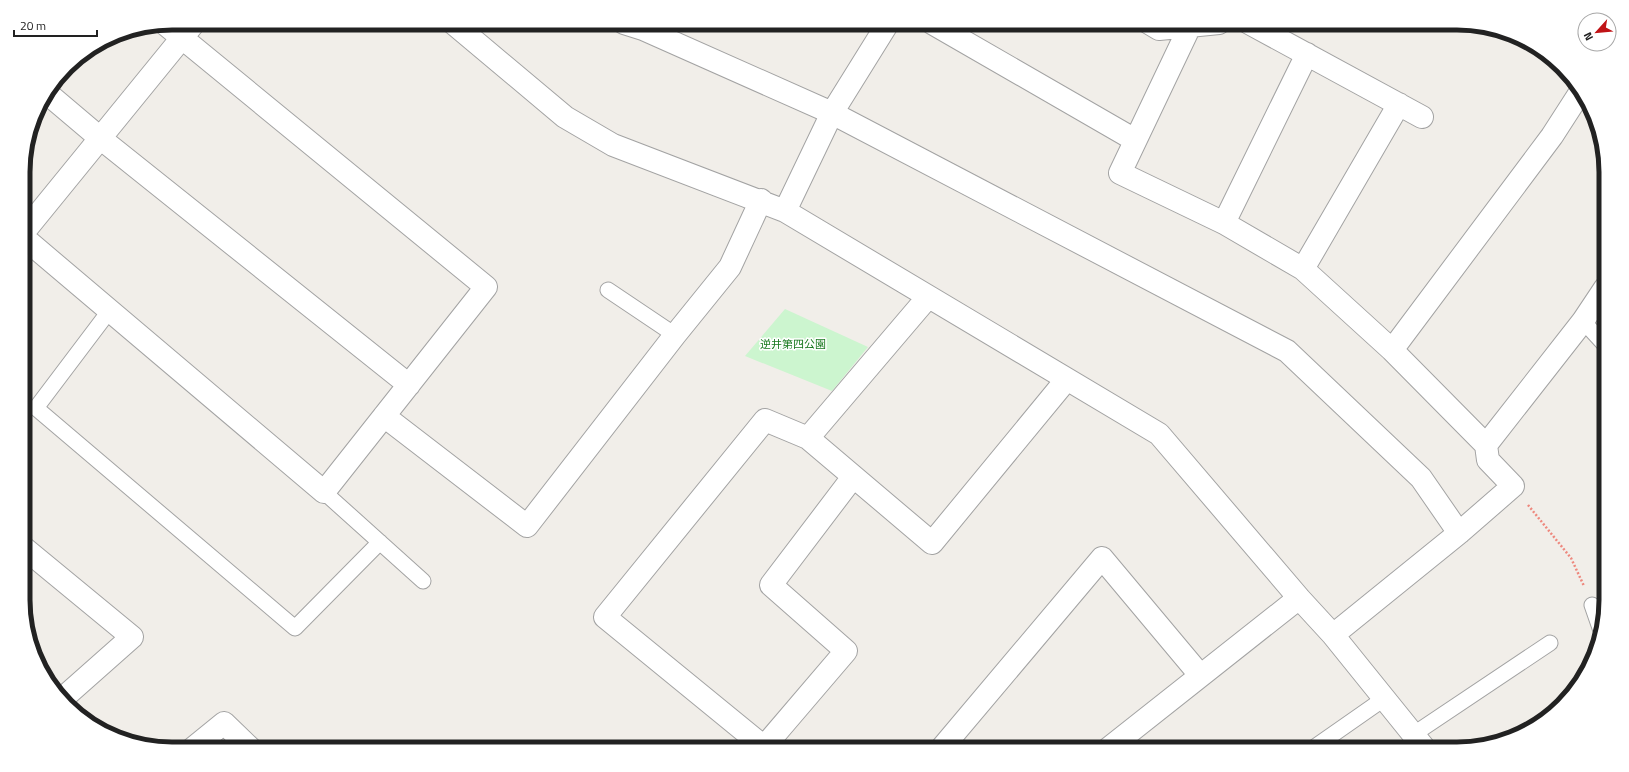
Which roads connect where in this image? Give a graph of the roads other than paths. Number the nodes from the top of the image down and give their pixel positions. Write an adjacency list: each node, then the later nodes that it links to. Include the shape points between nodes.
1 (461, 30): 16 (street, via 565,117 613,146)
2 (645, 30): 12 (street)
3 (884, 30): 12 (street)
4 (944, 30): 15 (street)
5 (1188, 30): 15 (street)
6 (1263, 30): 8 (street)
7 (188, 31): 14 (street); 31 (street, via 486,287)
8 (1307, 54): 11 (street); 18 (street)
9 (52, 97): 14 (street)
10 (1577, 97): 29 (street, via 1552,136)
11 (1399, 104): 13 (street); 21 (street)
12 (832, 113): 17 (street); 37 (street, via 1287,351 1420,478)
13 (1422, 117)
14 (100, 138): 19 (street); 31 (street)
15 (1135, 140): 18 (street, via 1120,173)
16 (761, 200): 17 (street); 27 (street, via 730,267)
17 (785, 211): 23 (street)
18 (1224, 222): 21 (street)
19 (30, 226)
20 (30, 243): 25 (street)
21 (1303, 269): 29 (street)
22 (608, 290): 27 (lane)
23 (928, 297): 30 (street); 33 (street)
24 (1599, 297): 26 (street)
25 (110, 310): 36 (street); 38 (lane, via 36,408 295,628)
26 (1583, 321): 28 (lane); 34 (street)
27 (676, 335): 32 (street, via 527,526)
28 (1599, 338)
29 (1392, 350): 34 (street)
30 (1066, 379): 35 (street, via 932,543); 41 (street, via 1160,434)
31 (409, 385): 32 (street)
32 (384, 416): 36 (street)
33 (808, 438): 35 (street); 51 (street, via 765,420 605,617)
34 (1486, 445): 37 (street, via 1488,460 1512,486)
35 (853, 477): 52 (street, via 772,585 846,651)
36 (324, 492): 38 (lane)
37 (1459, 533): 44 (street)
38 (380, 542): 40 (lane)
39 (30, 553): 47 (street, via 132,637)
40 (422, 581)
41 (1298, 598): 44 (street); 46 (street)
42 (1592, 605): 43 (lane)
43 (1597, 621)
44 (1333, 635): 48 (street)
45 (1550, 643): 56 (lane)
46 (1200, 675): 53 (street, via 1102,558); 54 (street)
47 (67, 695)
48 (1385, 698): 55 (lane); 56 (street)
49 (201, 742): 50 (street, via 224,723)
50 (244, 742)
51 (758, 742)
52 (768, 742)
53 (947, 742)
54 (1117, 742)
55 (1322, 742)
56 (1419, 742)

